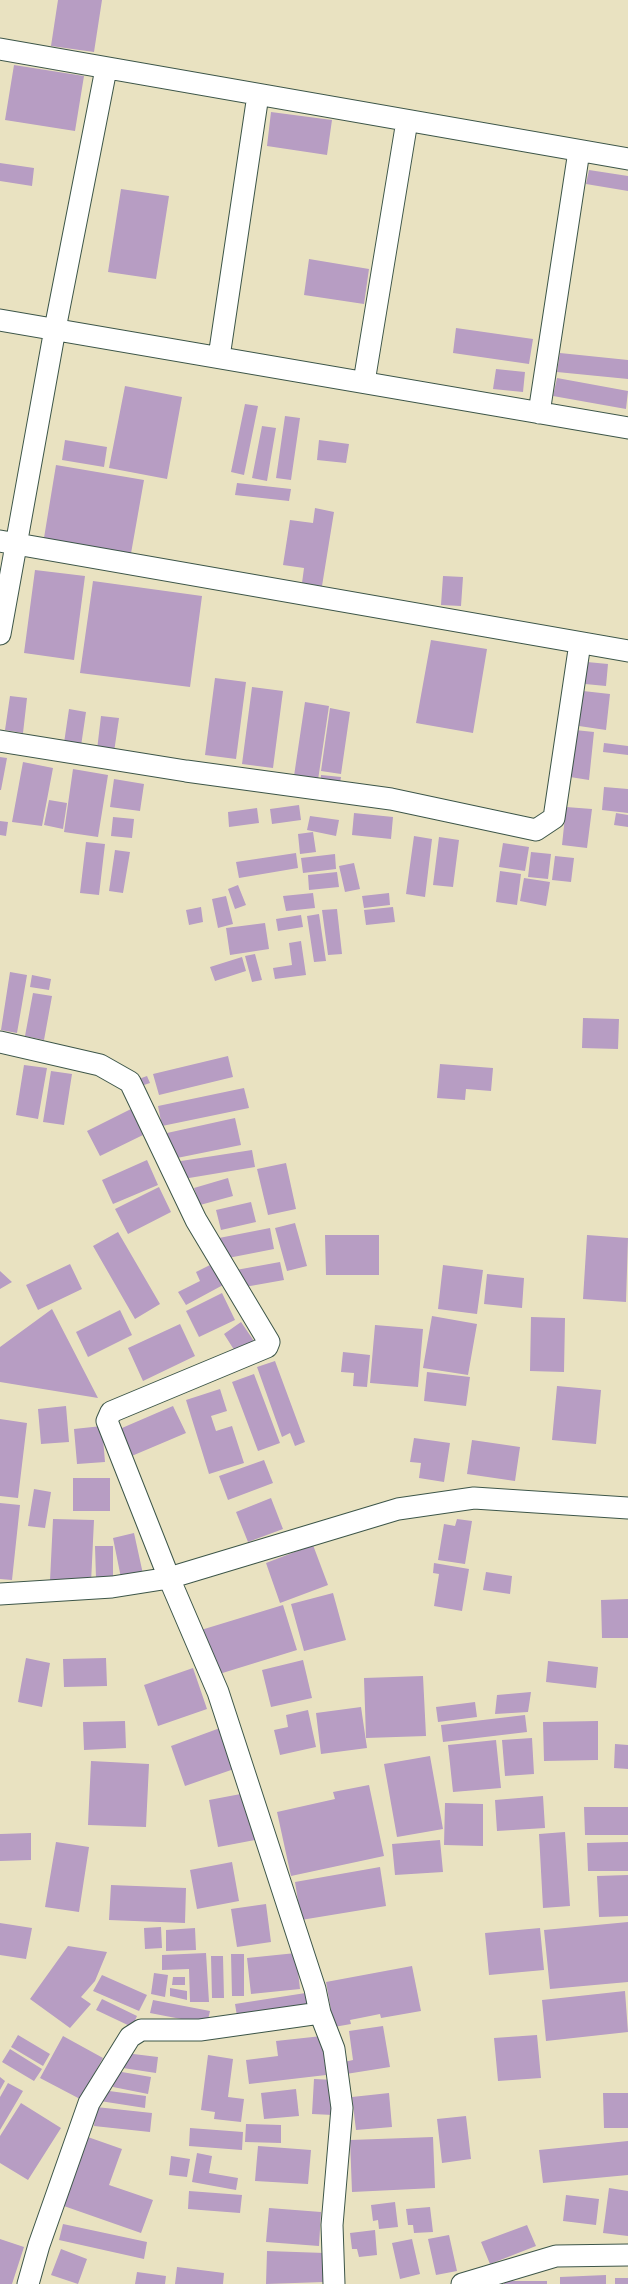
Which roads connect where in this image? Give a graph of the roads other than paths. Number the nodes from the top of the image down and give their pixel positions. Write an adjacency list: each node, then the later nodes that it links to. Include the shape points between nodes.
1 (0, 50): 2 (street)
2 (106, 69): 3 (street); 8 (street)
3 (258, 95): 4 (street); 9 (street)
4 (407, 121): 5 (street); 10 (street)
5 (579, 151): 6 (street); 11 (street)
6 (628, 159)
7 (0, 320): 8 (street)
8 (55, 329): 9 (street); 13 (street)
9 (219, 357): 10 (street)
10 (364, 382): 11 (street)
11 (539, 413): 12 (street)
12 (628, 428)
13 (8, 543): 14 (street); 15 (street)
14 (0, 634)
15 (580, 643): 16 (street); 17 (street, via 554,818 536,830 391,799 186,771)
16 (628, 651)
17 (0, 741)
18 (0, 1042): 20 (street, via 100,1065 130,1082 196,1220 269,1342 267,1347 112,1412 107,1421)
19 (628, 1508): 20 (street, via 474,1498 398,1509)
20 (169, 1578): 21 (street, via 112,1587); 22 (street, via 218,1692 315,1989)
21 (0, 1594)
22 (320, 2013): 24 (street, via 200,2030 141,2030 130,2037 89,2103 39,2245); 25 (street, via 334,2049 342,2108 332,2225)
23 (628, 2255): 26 (street, via 556,2256)
24 (28, 2284)
25 (334, 2284)
26 (462, 2284)

